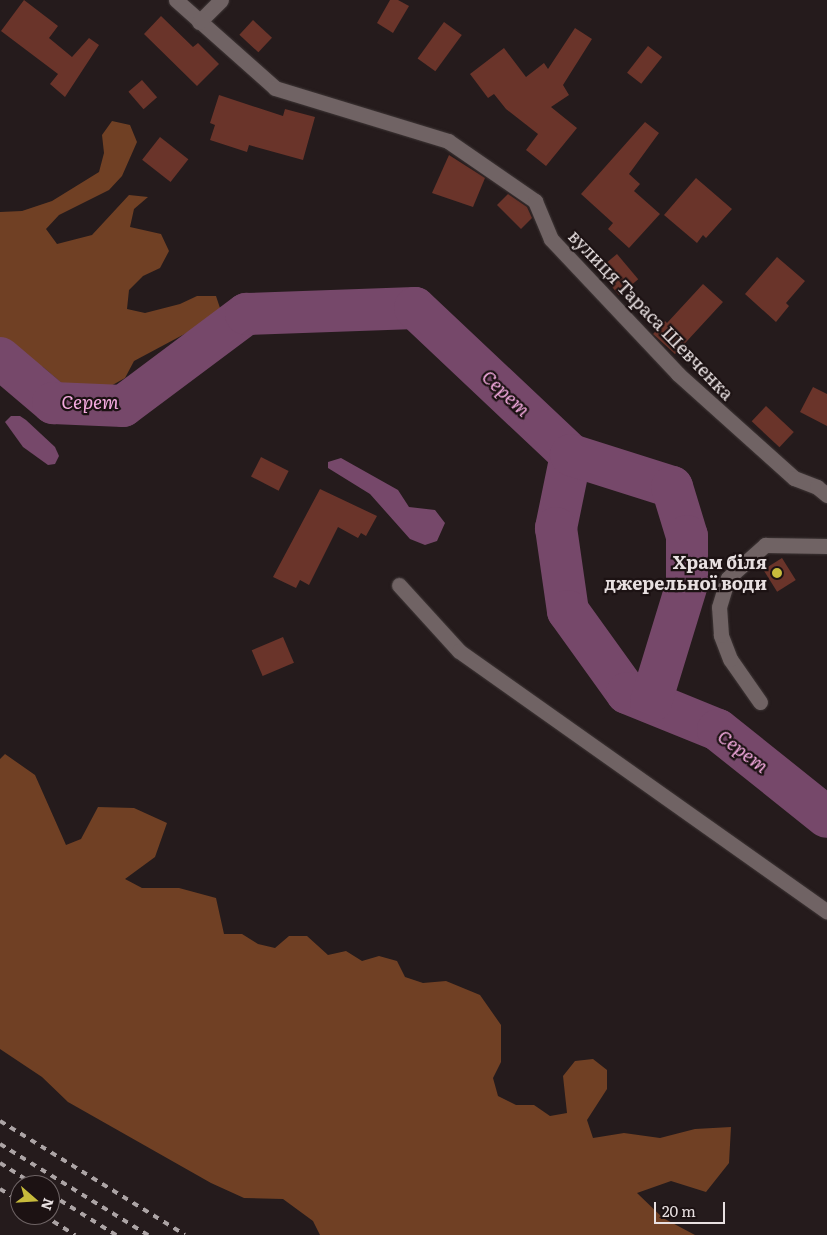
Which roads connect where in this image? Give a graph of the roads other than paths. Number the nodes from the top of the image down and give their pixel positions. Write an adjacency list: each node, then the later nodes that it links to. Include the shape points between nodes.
1 (176, 0): 3 (street, вулиця Тараса Шевченка)
2 (221, 0): 3 (street)
3 (199, 22): 4 (street, вулиця Тараса Шевченка, via 275,88 448,141 535,201 551,239 678,374 794,478 817,487)
4 (827, 495)
5 (827, 546): 7 (street, via 765,545 728,578 718,607 721,635 730,659)
6 (399, 585): 8 (street, via 459,652)
7 (760, 702)
8 (827, 912)

